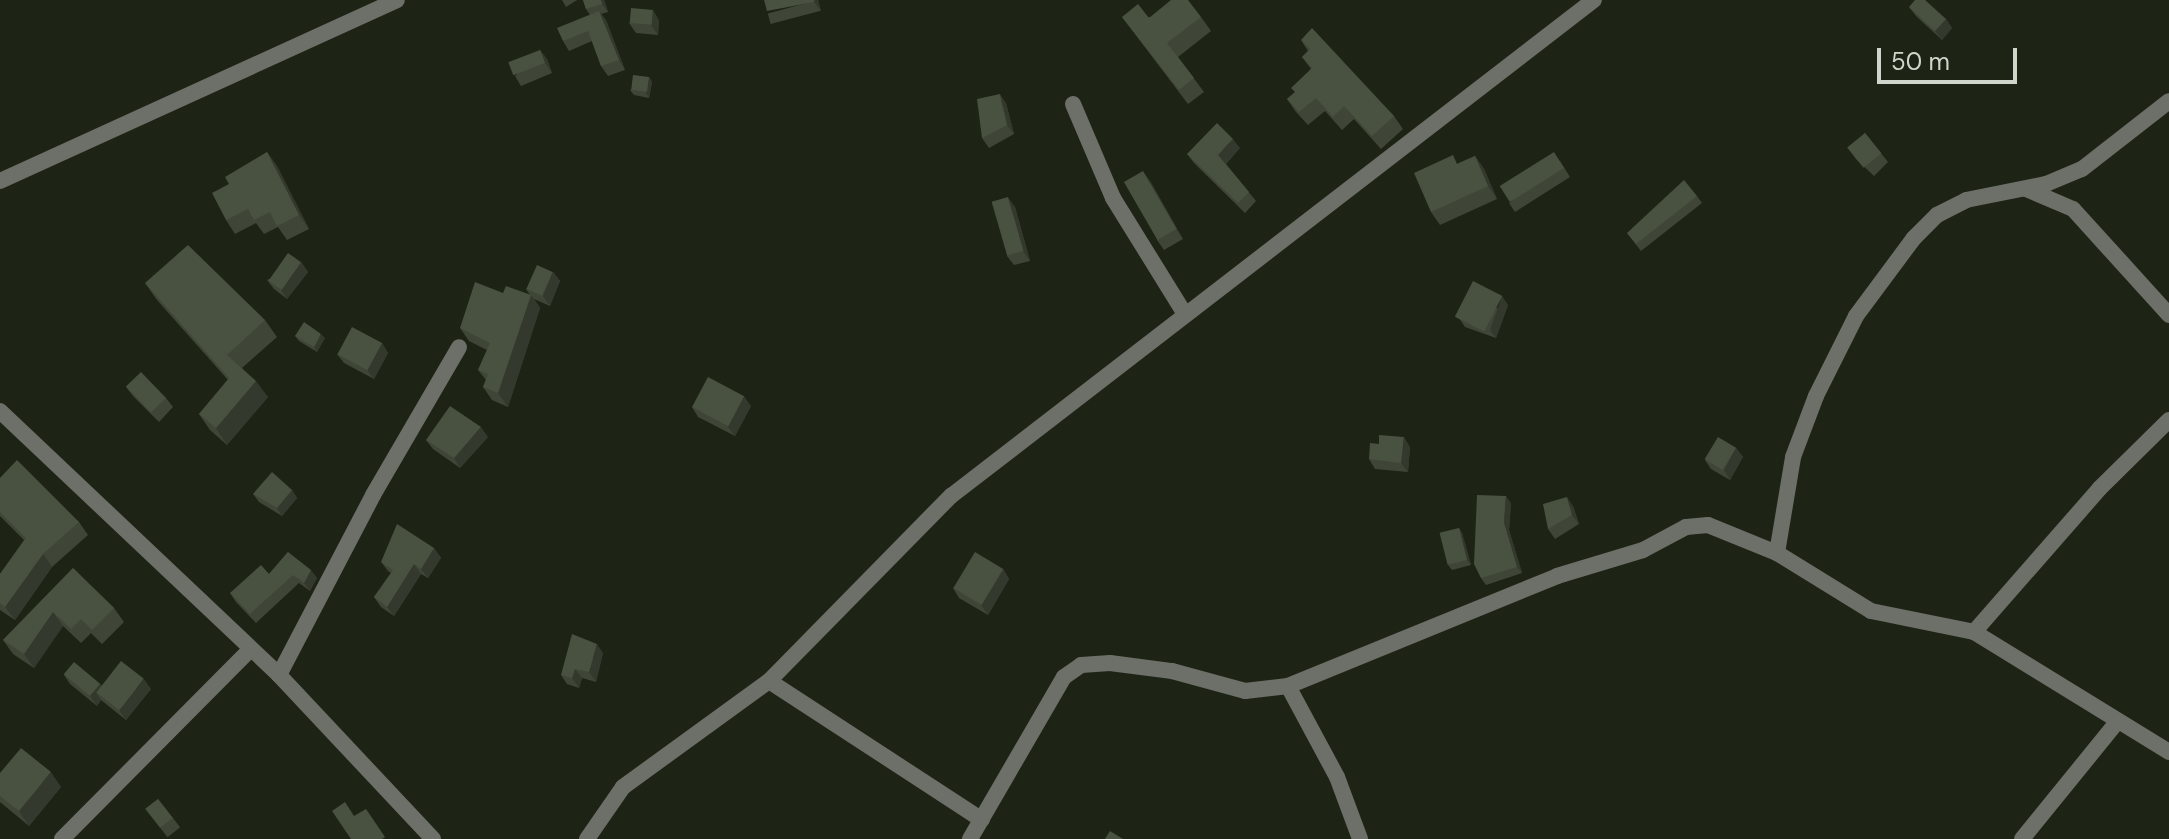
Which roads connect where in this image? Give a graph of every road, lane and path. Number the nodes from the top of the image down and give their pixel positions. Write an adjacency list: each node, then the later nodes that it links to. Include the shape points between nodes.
1 (397, 0): 5 (street)
2 (1594, 0): 7 (street)
3 (2169, 101): 6 (street, via 2082,169 2046,184)
4 (1073, 104): 7 (street, via 1113,198)
5 (0, 181)
6 (2021, 187): 8 (street, via 2073,209); 12 (street, via 1966,200 1937,215 1856,316 1793,457)
7 (1185, 314): 16 (street, via 951,496)
8 (2169, 315)
9 (459, 347): 15 (street)
10 (0, 411): 14 (street)
11 (2169, 420): 13 (street, via 2100,488)
12 (1777, 553): 13 (street, via 1871,611); 17 (street, via 1708,525 1686,527 1643,550 1557,576)
13 (1974, 632): 18 (street)
14 (251, 649): 15 (street); 21 (street)
15 (279, 675): 22 (street)
16 (769, 681): 20 (street); 23 (street, via 623,787)
17 (1288, 686): 20 (street, via 1245,691 1172,671 1081,665 1064,677); 25 (street, via 1337,777)
18 (2118, 721): 19 (street); 26 (street)
19 (2169, 752)
20 (982, 820): 24 (street)
21 (62, 839)
22 (433, 839)
23 (587, 839)
24 (970, 839)
25 (1360, 839)
26 (2022, 839)

